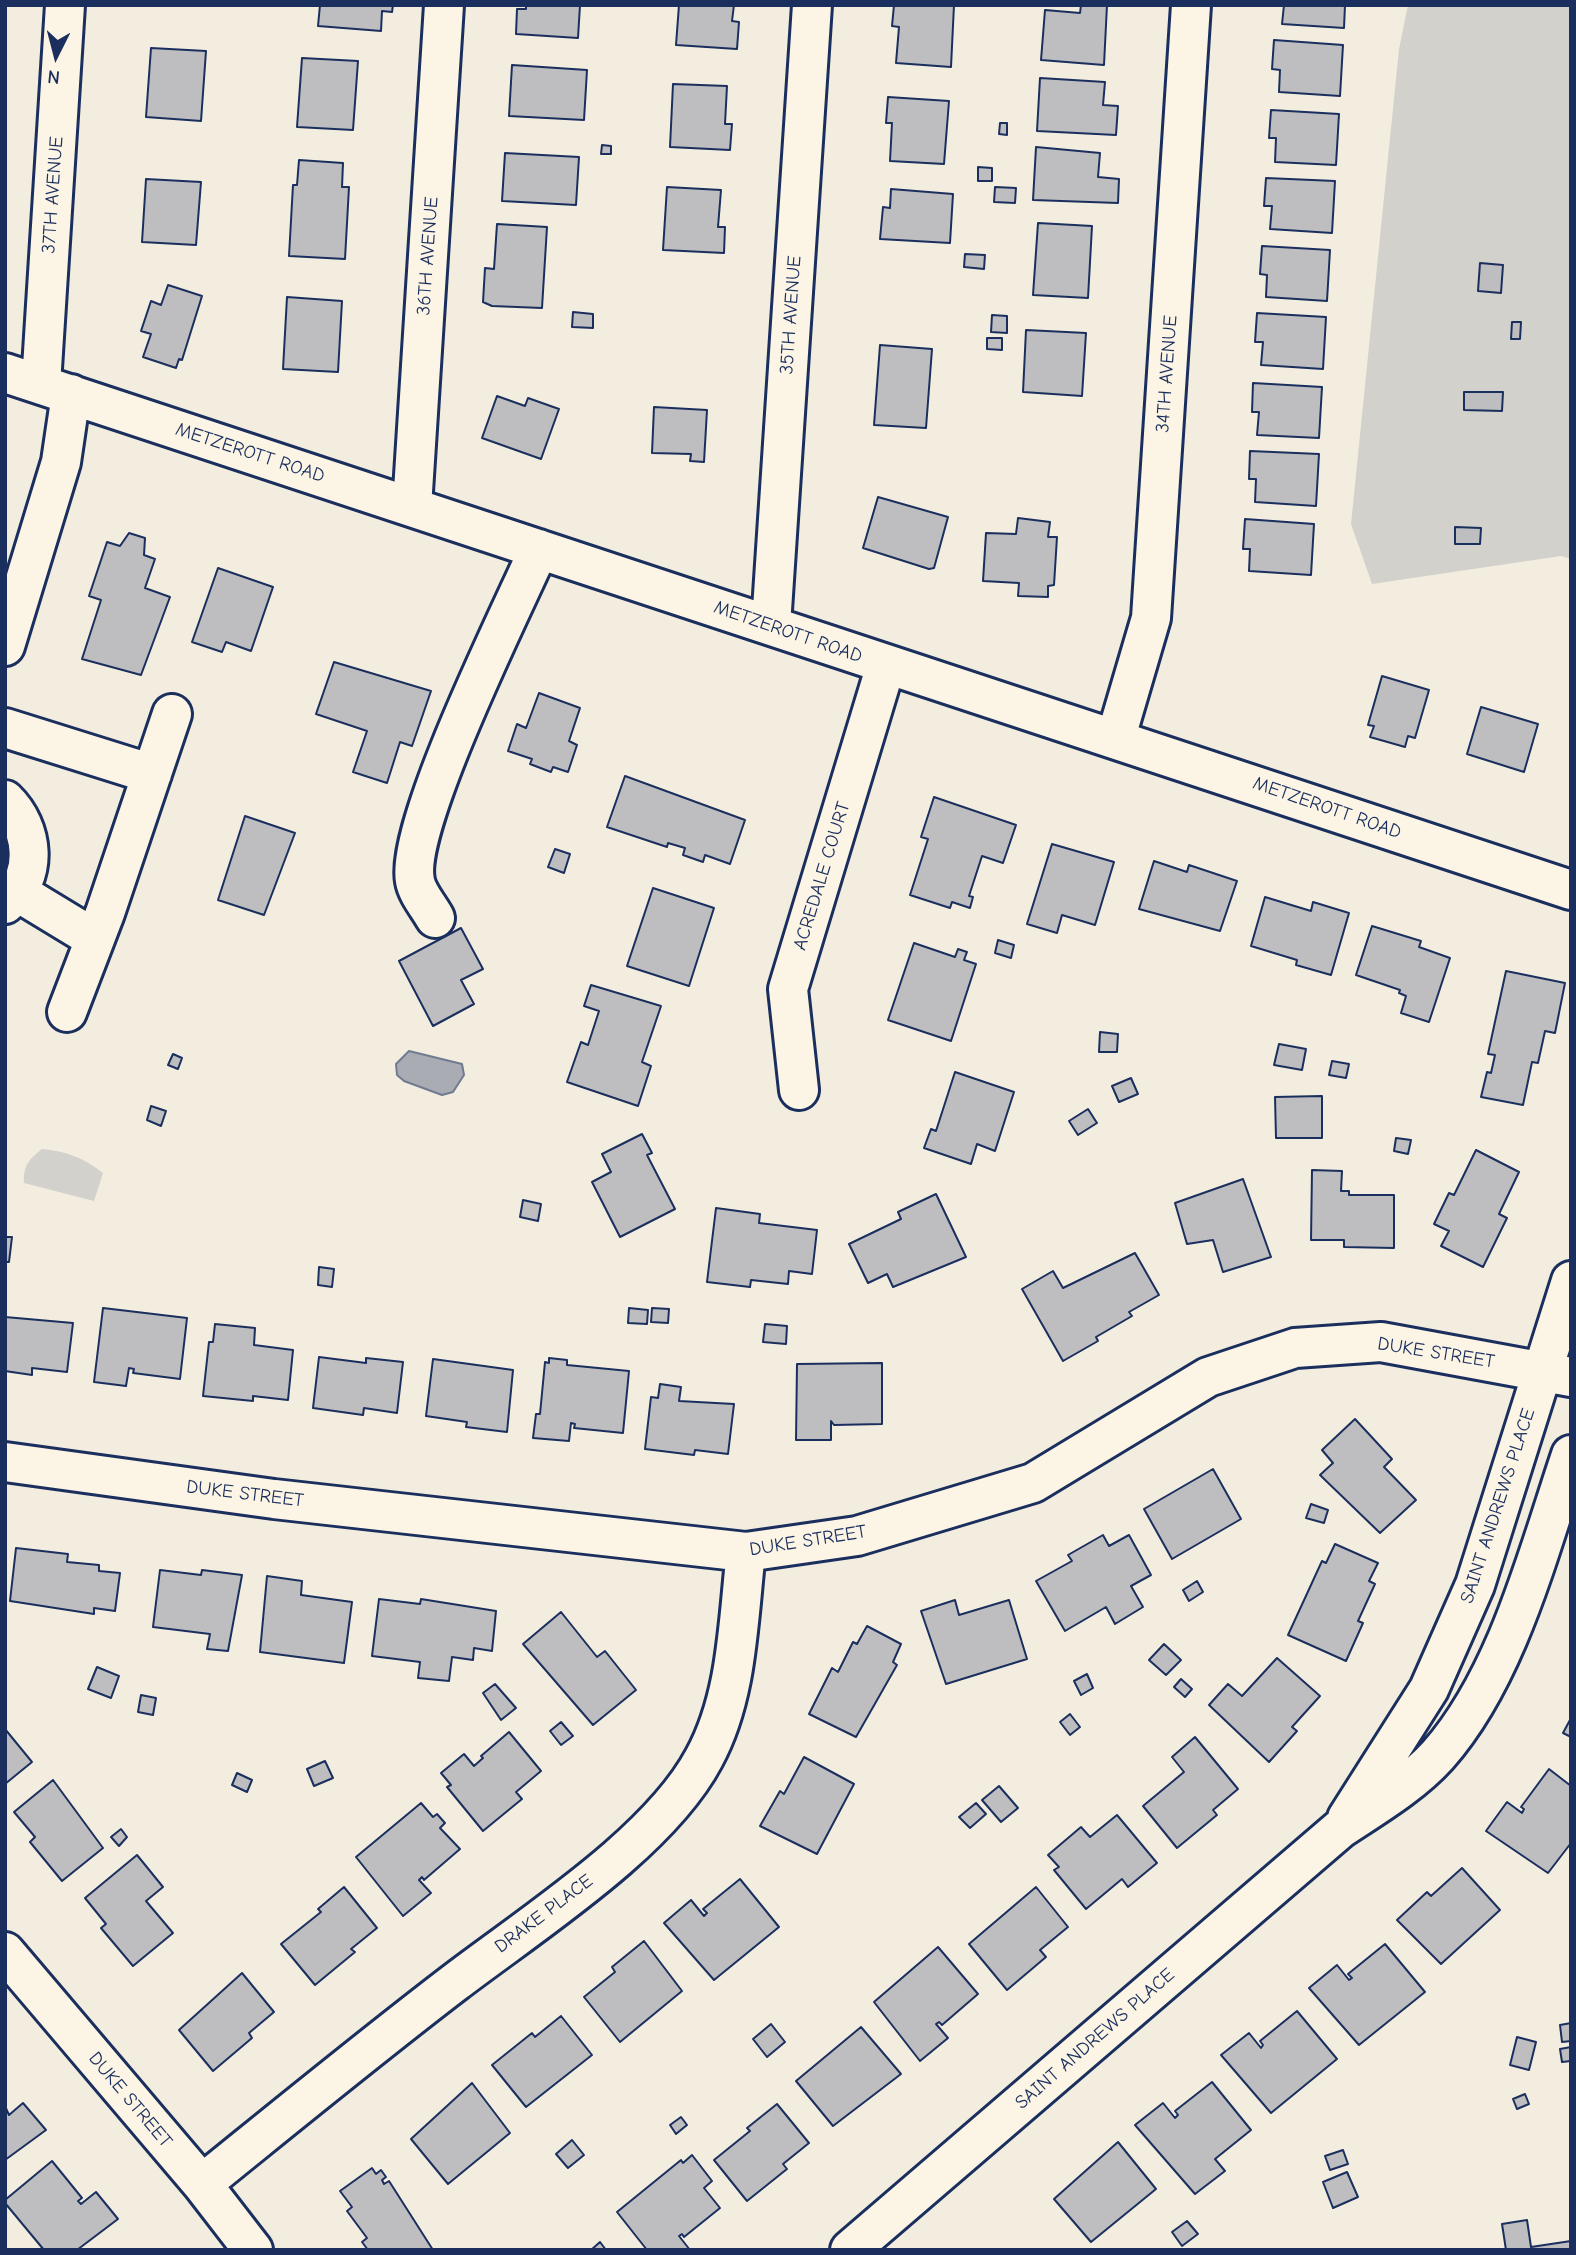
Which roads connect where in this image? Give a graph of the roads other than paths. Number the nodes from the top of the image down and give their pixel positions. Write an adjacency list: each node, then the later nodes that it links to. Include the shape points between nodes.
1 (65, 5): 6 (street, 37TH AVENUE)
2 (444, 5): 7 (street, 36TH AVENUE)
3 (812, 5): 9 (street, 35TH AVENUE)
4 (1191, 5): 14 (street, 34TH AVENUE, via 1151,618)
5 (5, 373): 6 (street, METZEROTT ROAD)
6 (56, 389): 7 (street, METZEROTT ROAD); 10 (street, 37TH AVENUE, via 61,462)
7 (412, 507): 8 (street, METZEROTT ROAD)
8 (539, 549): 9 (street, METZEROTT ROAD); 19 (street, via 435,786 415,851 415,882)
9 (771, 625): 11 (street, METZEROTT ROAD)
10 (5, 646)
11 (886, 665): 14 (street, METZEROTT ROAD); 22 (street, ACREDALE COURT, via 788,989)
12 (172, 713): 15 (street)
13 (5, 728): 15 (street)
14 (1116, 737): 17 (street, METZEROTT ROAD)
15 (152, 774): 20 (street)
16 (5, 800): 18 (street, via 20,818 29,846 23,881)
17 (1571, 890)
18 (11, 897): 20 (street)
19 (435, 918)
20 (95, 939): 21 (street)
21 (67, 1012)
22 (799, 1090)
23 (1571, 1281): 24 (street, SAINT ANDREWS PLACE)
24 (1557, 1374): 27 (street, DUKE STREET, via 1381,1342 1294,1348 1208,1377 1033,1483 858,1536); 28 (street, SAINT ANDREWS PLACE, via 1475,1586 1429,1689)
25 (1571, 1455): 28 (street, SAINT ANDREWS PLACE, via 1504,1644 1471,1709 1437,1756 1391,1795)
26 (5, 1462): 27 (street, DUKE STREET, via 274,1499)
27 (746, 1552): 30 (street, DRAKE PLACE, via 729,1689 704,1758 676,1801 612,1862)
28 (1340, 1829): 32 (street, SAINT ANDREWS PLACE)
29 (5, 1952): 30 (street, DUKE STREET)
30 (202, 2184): 31 (street, DUKE STREET)
31 (253, 2250)
32 (850, 2250)

